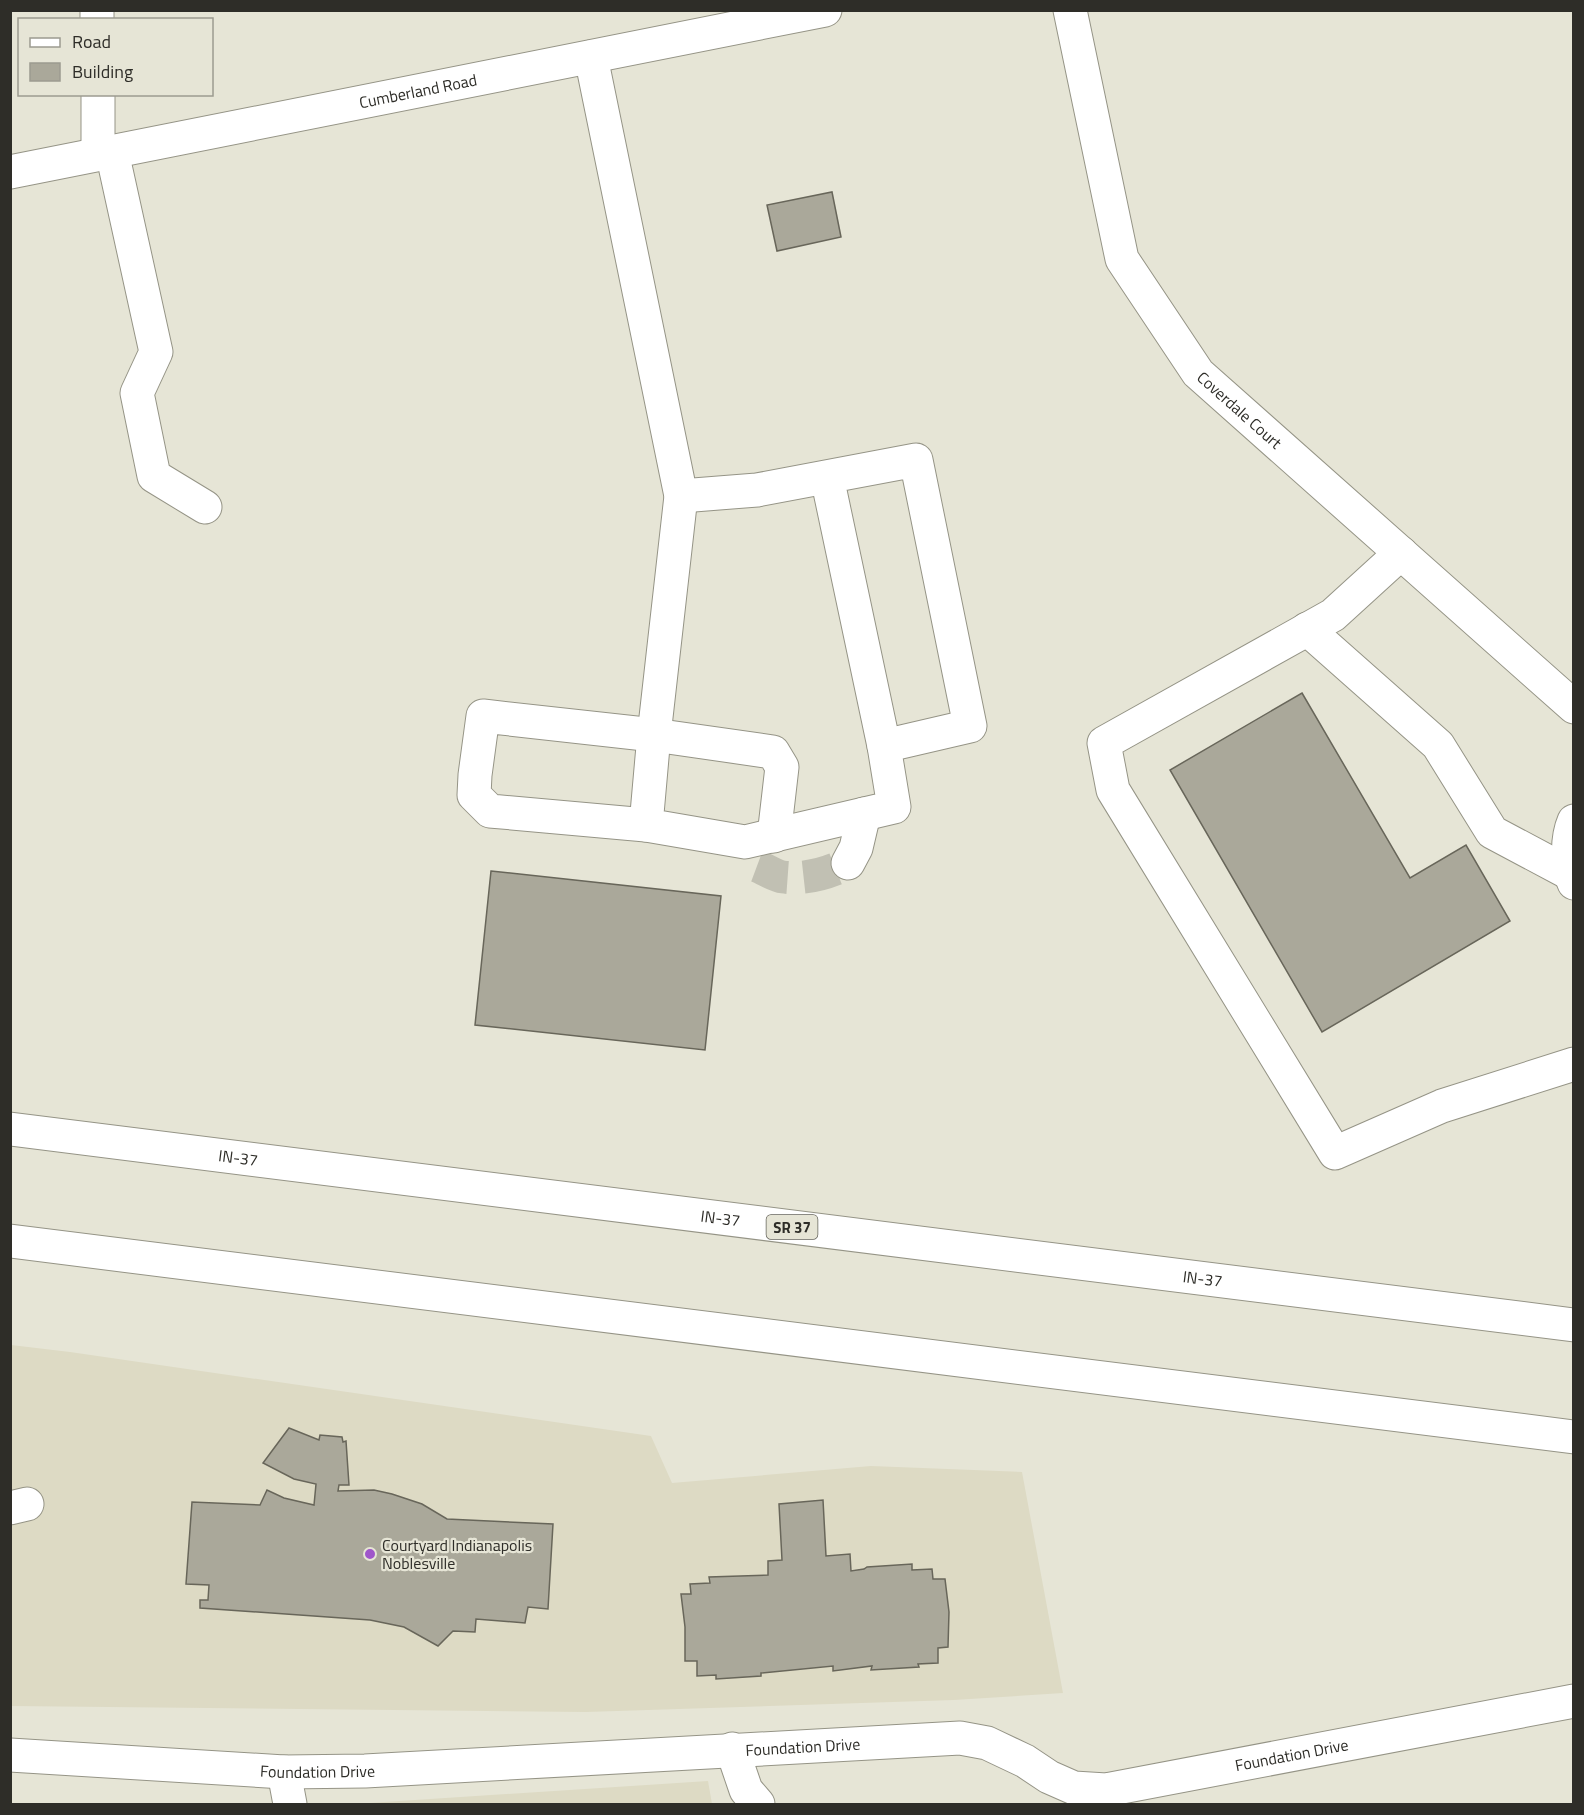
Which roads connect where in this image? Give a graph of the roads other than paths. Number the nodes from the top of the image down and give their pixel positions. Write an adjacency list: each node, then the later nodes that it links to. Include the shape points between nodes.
1 (825, 10): 3 (main road, Cumberland Road)
2 (1070, 10): 10 (main road, Coverdale Court, via 1122,259 1198,373)
3 (591, 57): 5 (main road, Cumberland Road); 8 (main road)
4 (98, 96): 5 (main road)
5 (105, 153): 6 (main road, Cumberland Road); 9 (main road, via 156,352 137,393 154,476)
6 (10, 172)
7 (827, 477): 8 (main road, via 757,490); 14 (main road); 14 (main road, via 916,460 970,726)
8 (681, 496): 13 (main road)
9 (205, 507)
10 (1401, 553): 11 (main road, via 1333,615); 12 (main road, Coverdale Court)
11 (1307, 629): 20 (main road, via 1438,745 1492,832); 21 (main road, via 1104,743 1113,790 1335,1153 1442,1106)
12 (1574, 707)
13 (654, 735): 17 (main road); 17 (main road, via 483,716 475,775 474,795 490,811); 18 (main road, via 773,752 782,767)
14 (884, 746): 15 (main road, via 894,807)
15 (864, 814): 18 (main road); 19 (main road, via 856,849)
16 (1574, 821): 20 (main road, via 1570,830)
17 (646, 825): 18 (main road)
18 (759, 848)
19 (848, 863)
20 (1571, 878)
21 (1574, 1064)
22 (10, 1129): 24 (main road, IN-37 / SR 37)
23 (10, 1242): 25 (main road)
24 (1574, 1325)
25 (1574, 1437)
26 (1574, 1701): 27 (main road, Foundation Drive, via 1106,1790 1074,1788 987,1743 960,1738)
27 (732, 1749): 29 (main road, Foundation Drive, via 365,1771); 31 (main road, via 746,1790)
28 (10, 1755): 29 (main road, Foundation Drive)
29 (284, 1772): 30 (main road)
30 (290, 1804)
31 (758, 1804)

